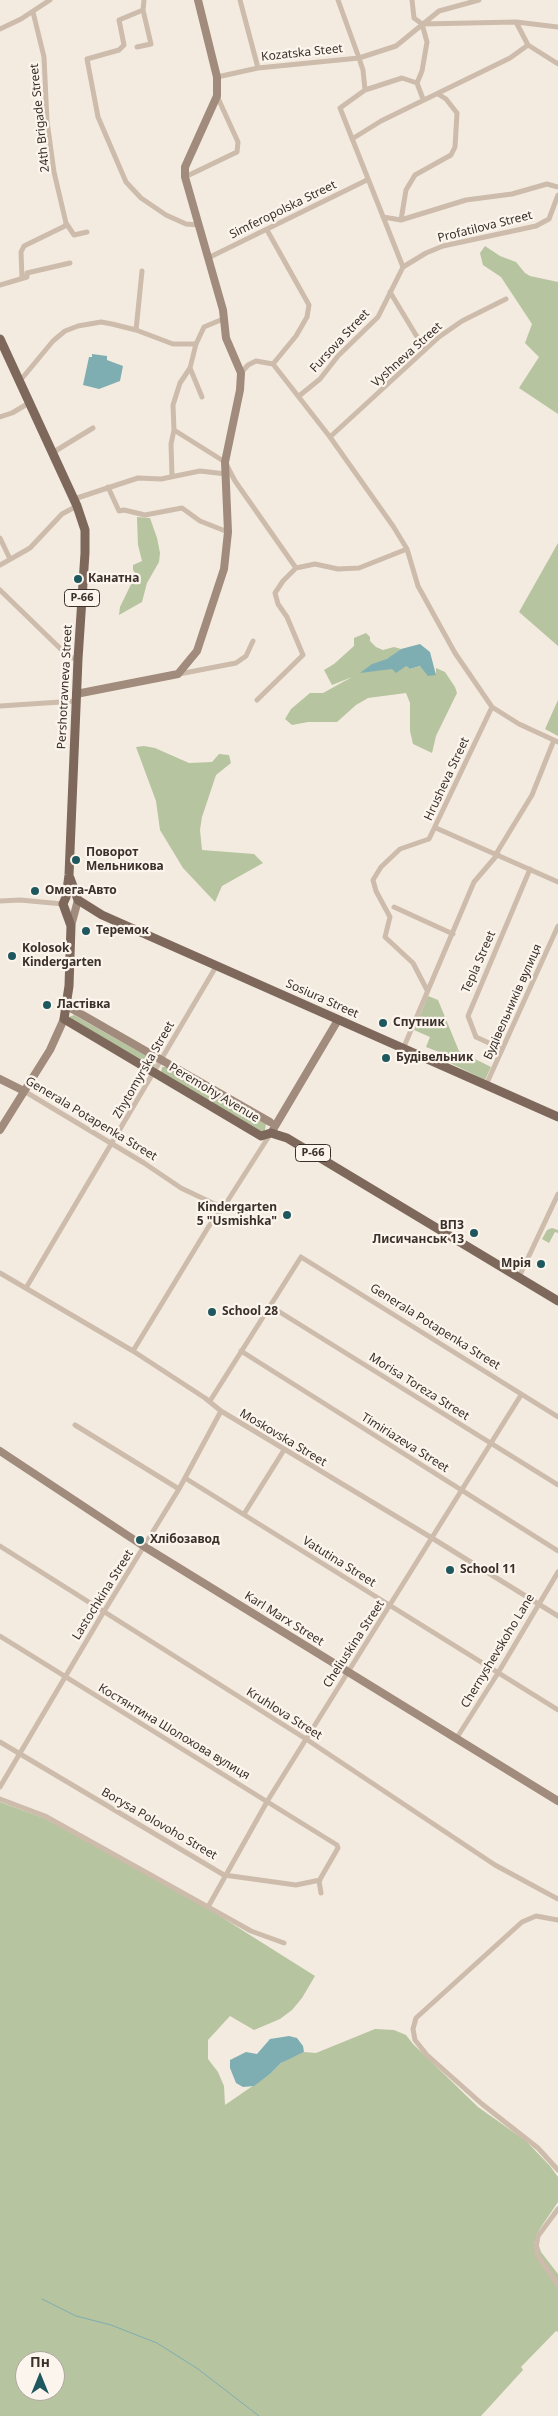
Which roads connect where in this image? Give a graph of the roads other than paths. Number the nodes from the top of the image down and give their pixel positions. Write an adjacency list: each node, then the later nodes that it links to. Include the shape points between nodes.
1 (50, 0): 9 (street)
2 (144, 0): 8 (street)
3 (198, 0): 19 (street)
4 (240, 0): 18 (street)
5 (338, 0): 16 (street, Kozatska Steet)
6 (412, 0): 11 (street, via 414,18)
7 (479, 0): 11 (street, via 439,11)
8 (143, 10): 15 (street, via 151,44); 33 (street, via 119,20 124,45 119,50 88,59 98,117 126,182 166,215 186,224)
9 (33, 12): 13 (street); 32 (street, 24th Brigade Street, via 44,57 47,121 54,172)
10 (516, 22): 11 (street); 12 (street); 14 (street)
11 (422, 24): 16 (street, via 396,46); 20 (street, via 426,31 426,51)
12 (558, 27)
13 (0, 29)
14 (528, 45): 17 (street); 22 (street, via 510,58)
15 (137, 48)
16 (359, 58): 18 (street, Kozatska Steet); 21 (street)
17 (558, 64)
18 (258, 68): 19 (street, Kozatska Steet)
19 (217, 77): 23 (street)
20 (417, 83): 21 (street, via 402,78); 24 (street)
21 (365, 90): 25 (street, via 340,108)
22 (438, 94): 24 (street); 31 (street, via 457,112 456,147 451,155 415,175 406,190)
23 (216, 96): 26 (street, via 185,167); 26 (street, via 238,142 237,152)
24 (423, 99): 25 (street)
25 (352, 139): 27 (street)
26 (185, 177): 33 (street)
27 (367, 180): 30 (street); 34 (street, Simferopolska Street)
28 (558, 187): 31 (street, Profatilova Street, via 547,184 512,194 466,200)
29 (558, 195): 38 (street, Profatilova Street, via 549,219 536,226 443,246)
30 (383, 217): 31 (street, Profatilova Street); 38 (street)
31 (401, 220)
32 (66, 223): 35 (street, via 74,235); 40 (street, via 24,246 21,252)
33 (199, 225): 36 (street)
34 (267, 230): 36 (street, Simferopolska Street); 49 (street, via 309,306 307,317 296,336)
35 (87, 232)
36 (208, 258): 44 (street)
37 (70, 263): 40 (street, via 27,273)
38 (404, 267): 42 (street, Fursova Street)
39 (142, 271): 45 (street)
40 (22, 278): 41 (street)
41 (0, 285)
42 (390, 292): 48 (street); 53 (street, Fursova Street, via 378,317 338,356 320,379)
43 (506, 299): 48 (street, Vyshneva Street, via 462,321)
44 (223, 319): 47 (street, via 204,327); 51 (street, via 226,338)
45 (136, 330): 47 (street, via 173,344); 52 (street, via 101,322 65,331)
46 (0, 339): 52 (main road, Pershotravneva Street / Р-66)
47 (196, 344): 50 (street)
48 (425, 350): 59 (street, Vyshneva Street)
49 (273, 364): 51 (street, via 256,361); 53 (street)
50 (190, 368): 54 (street); 58 (street, via 180,383 173,405)
51 (240, 373): 61 (street, via 240,390)
52 (19, 382): 55 (main road, Pershotravneva Street / Р-66)
53 (299, 396): 59 (street)
54 (202, 397)
55 (29, 403): 56 (street); 60 (main road, Pershotravneva Street / Р-66)
56 (0, 417)
57 (93, 428): 60 (street)
58 (174, 430): 61 (street); 63 (street)
59 (330, 437): 68 (street)
60 (52, 453): 65 (main road, Pershotravneva Street / Р-66)
61 (225, 462): 62 (street); 71 (street)
62 (226, 474): 63 (street, via 209,470); 66 (street)
63 (172, 476): 64 (street, via 138,478)
64 (108, 487): 65 (street); 66 (street, via 119,510 146,516 182,508 200,521)
65 (75, 502): 69 (street, via 30,548); 74 (main road, Pershotravneva Street / Р-66, via 85,530 86,553)
66 (228, 532): 75 (street, via 220,584 197,651)
67 (0, 538): 69 (street)
68 (407, 549): 71 (street, via 359,568 338,569 315,564); 79 (street, via 422,594 455,653)
69 (10, 559): 70 (street)
70 (0, 564)
71 (296, 568): 77 (street, via 275,593 303,655)
72 (0, 590): 74 (street, via 69,657)
73 (253, 641): 75 (street, via 246,656 236,662)
74 (78, 659): 76 (main road, Pershotravneva Street / Р-66)
75 (178, 674): 76 (street)
76 (76, 697): 78 (street); 84 (main road, Pershotravneva Street / Р-66)
77 (257, 700)
78 (0, 706)
79 (492, 707): 80 (street); 81 (street, Hrusheva Street)
80 (556, 741): 82 (street, via 532,795)
81 (436, 828): 82 (street); 95 (street, Hrusheva Street, via 430,838 396,852 373,880 390,916 385,937 413,963)
82 (497, 854): 83 (street); 93 (street, via 474,882)
83 (530, 870): 85 (street); 100 (street, Tepla Street, via 468,1016 476,1037)
84 (69, 875): 86 (main road, Pershotravneva Street / Р-66); 88 (main road, Pershotravneva Street / Р-66)
85 (558, 882)
86 (77, 899): 88 (street, via 72,896); 90 (street); 94 (main road, Sosiura Street, via 102,915)
87 (0, 901): 88 (street)
88 (64, 902): 90 (street, via 68,911); 91 (main road)
89 (394, 907): 93 (street)
90 (75, 910): 91 (street)
91 (72, 926): 96 (main road)
92 (558, 926): 100 (street, Будівельників вулиця)
93 (452, 934): 95 (street)
94 (217, 965): 98 (main road, Sosiura Street); 101 (street, Zhytomyrska Street)
95 (427, 990): 99 (street)
96 (67, 1006): 97 (main road); 101 (street, Peremohy Avenue)
97 (64, 1019): 102 (main road, Peremohy Avenue / Р-66); 105 (street, via 50,1050)
98 (338, 1020): 99 (main road, Sosiura Street); 107 (street)
99 (403, 1048): 104 (main road, Sosiura Street)
100 (502, 1049): 104 (street, Будівельників вулиця)
101 (161, 1061): 102 (street, Zhytomyrska Street); 108 (street, Peremohy Avenue)
102 (154, 1072): 110 (main road, Peremohy Avenue / Р-66, via 261,1136); 111 (street, Zhytomyrska Street)
103 (0, 1079): 105 (street, Generala Potapenka Street)
104 (486, 1086): 106 (main road, Sosiura Street)
105 (24, 1092): 109 (street); 111 (street, Generala Potapenka Street)
106 (558, 1117)
107 (281, 1118): 108 (street); 110 (street)
108 (270, 1122): 110 (street)
109 (0, 1130)
110 (271, 1132): 113 (street); 115 (main road, Peremohy Avenue / Р-66, via 287,1138)
111 (112, 1144): 113 (street, Generala Potapenka Street, via 181,1188); 116 (street, Zhytomyrska Street)
112 (558, 1194): 115 (street)
113 (223, 1208): 119 (street)
114 (0, 1273): 116 (street, Moskovska Street)
115 (519, 1277): 117 (main road, Peremohy Avenue / Р-66)
116 (26, 1288): 119 (street, Moskovska Street)
117 (558, 1301)
118 (270, 1306): 120 (street); 121 (street, Generala Potapenka Street, via 301,1257); 126 (street, Morisa Toreza Street)
119 (133, 1351): 122 (street, Moskovska Street)
120 (241, 1351): 122 (street); 132 (street, Timiriazeva Street)
121 (521, 1395): 124 (street, Generala Potapenka Street); 126 (street, Cheliuskina Street)
122 (210, 1401): 123 (street, Moskovska Street)
123 (221, 1412): 127 (street, Moskovska Street); 129 (street, Lastochkina Street)
124 (558, 1417)
125 (76, 1425): 131 (street)
126 (491, 1443): 130 (street, Morisa Toreza Street); 132 (street, Cheliuskina Street)
127 (284, 1450): 133 (street); 134 (street, Moskovska Street)
128 (0, 1451): 136 (street, Karl Marx Street)
129 (185, 1478): 131 (street, Lastochkina Street); 133 (street, Vatutina Street)
130 (558, 1485)
131 (179, 1489): 136 (street, Lastochkina Street)
132 (461, 1490): 134 (street, Cheliuskina Street); 137 (street, Timiriazeva Street)
133 (244, 1514): 140 (street, Vatutina Street)
134 (432, 1538): 139 (street, Moskovska Street); 140 (street, Cheliuskina Street)
135 (0, 1546): 141 (street, Kruhlova Street)
136 (145, 1547): 141 (street, Lastochkina Street); 144 (street, Karl Marx Street)
137 (558, 1551)
138 (558, 1572): 139 (street, Chernyshevskoho Lane)
139 (538, 1605): 142 (street, Moskovska Street); 145 (street, Chernyshevskoho Lane)
140 (390, 1606): 144 (street, Cheliuskina Street); 145 (street, Vatutina Street)
141 (103, 1613): 146 (street, Lastochkina Street); 148 (street, Kruhlova Street)
142 (558, 1616)
143 (0, 1636): 146 (street, Костянтина Шолохова вулиця)
144 (348, 1672): 148 (street, Cheliuskina Street); 149 (street, Karl Marx Street)
145 (498, 1673): 147 (street, Vatutina Street); 149 (street, Chernyshevskoho Lane)
146 (64, 1677): 151 (street, Lastochkina Street); 154 (street, Костянтина Шолохова вулиця)
147 (558, 1710)
148 (306, 1739): 154 (street, Cheliuskina Street); 159 (street, Kruhlova Street, via 495,1865)
149 (456, 1739): 155 (street, Karl Marx Street)
150 (0, 1742): 151 (street, Borysa Polovoho Street)
151 (18, 1753): 152 (street, Lastochkina Street); 156 (street, Borysa Polovoho Street)
152 (0, 1787)
153 (0, 1799): 160 (street, via 45,1816)
154 (268, 1800): 156 (street, Cheliuskina Street); 157 (street, Костянтина Шолохова вулиця, via 337,1845)
155 (558, 1801)
156 (224, 1875): 157 (street, Borysa Polovoho Street, via 296,1885); 160 (street, Cheliuskina Street)
157 (320, 1880): 158 (street, via 318,1887)
158 (321, 1893)
159 (558, 1899)
160 (208, 1907): 162 (street, via 251,1931)
161 (558, 1920): 163 (street, via 536,1916 527,1918 416,2018 413,2029 415,2040 427,2055 538,2148)
162 (284, 1942)
163 (558, 2170)
164 (558, 2208): 165 (street, via 538,2236 536,2248)
165 (558, 2285)

